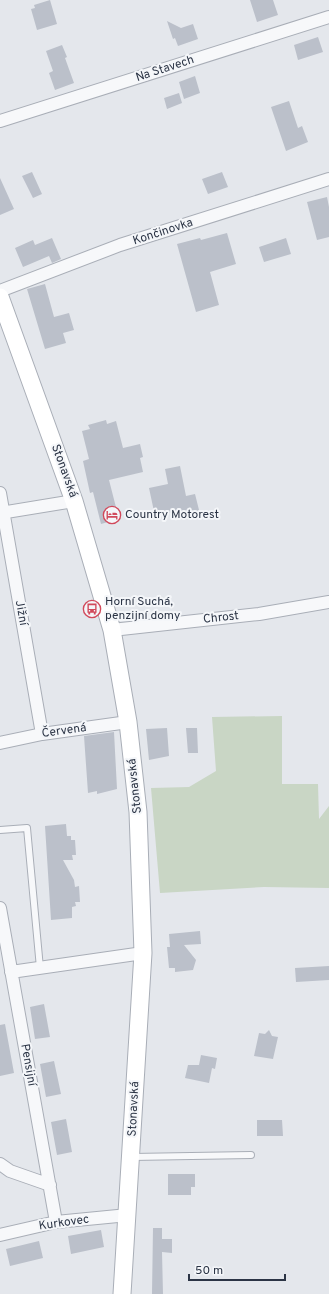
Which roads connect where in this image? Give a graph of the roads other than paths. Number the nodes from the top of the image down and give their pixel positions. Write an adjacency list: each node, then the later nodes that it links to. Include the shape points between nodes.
1 (329, 17): 2 (street, Na Stavech)
2 (0, 121)
3 (329, 179): 4 (street, Končinovka, via 120,245)
4 (0, 291)
5 (0, 297): 7 (main road, Stonavská)
6 (0, 493): 8 (street, Jižní)
7 (74, 500): 8 (street); 10 (main road, Stonavská)
8 (2, 513): 12 (street, Jižní)
9 (329, 602): 10 (street, Chrost, via 259,614)
10 (112, 630): 11 (main road, Stonavská)
11 (128, 722): 12 (street, Červená); 17 (main road, Stonavská, via 138,812)
12 (42, 734): 13 (street, Červená)
13 (0, 742)
14 (0, 830): 18 (lane, via 27,828)
15 (0, 908): 16 (street, Pensijní)
16 (2, 930): 19 (street, Pensijní)
17 (142, 953): 18 (street); 21 (main road, Stonavská)
18 (40, 968): 19 (street)
19 (11, 972): 23 (street, Pensijní)
20 (251, 1155): 21 (lane)
21 (132, 1157): 24 (main road, Stonavská)
22 (0, 1164): 23 (street, via 10,1171)
23 (50, 1185): 25 (street, Pensijní)
24 (128, 1215): 25 (street, Kurkovec); 27 (main road, Stonavská)
25 (56, 1222): 26 (street, Kurkovec)
26 (0, 1235)
27 (122, 1294)

